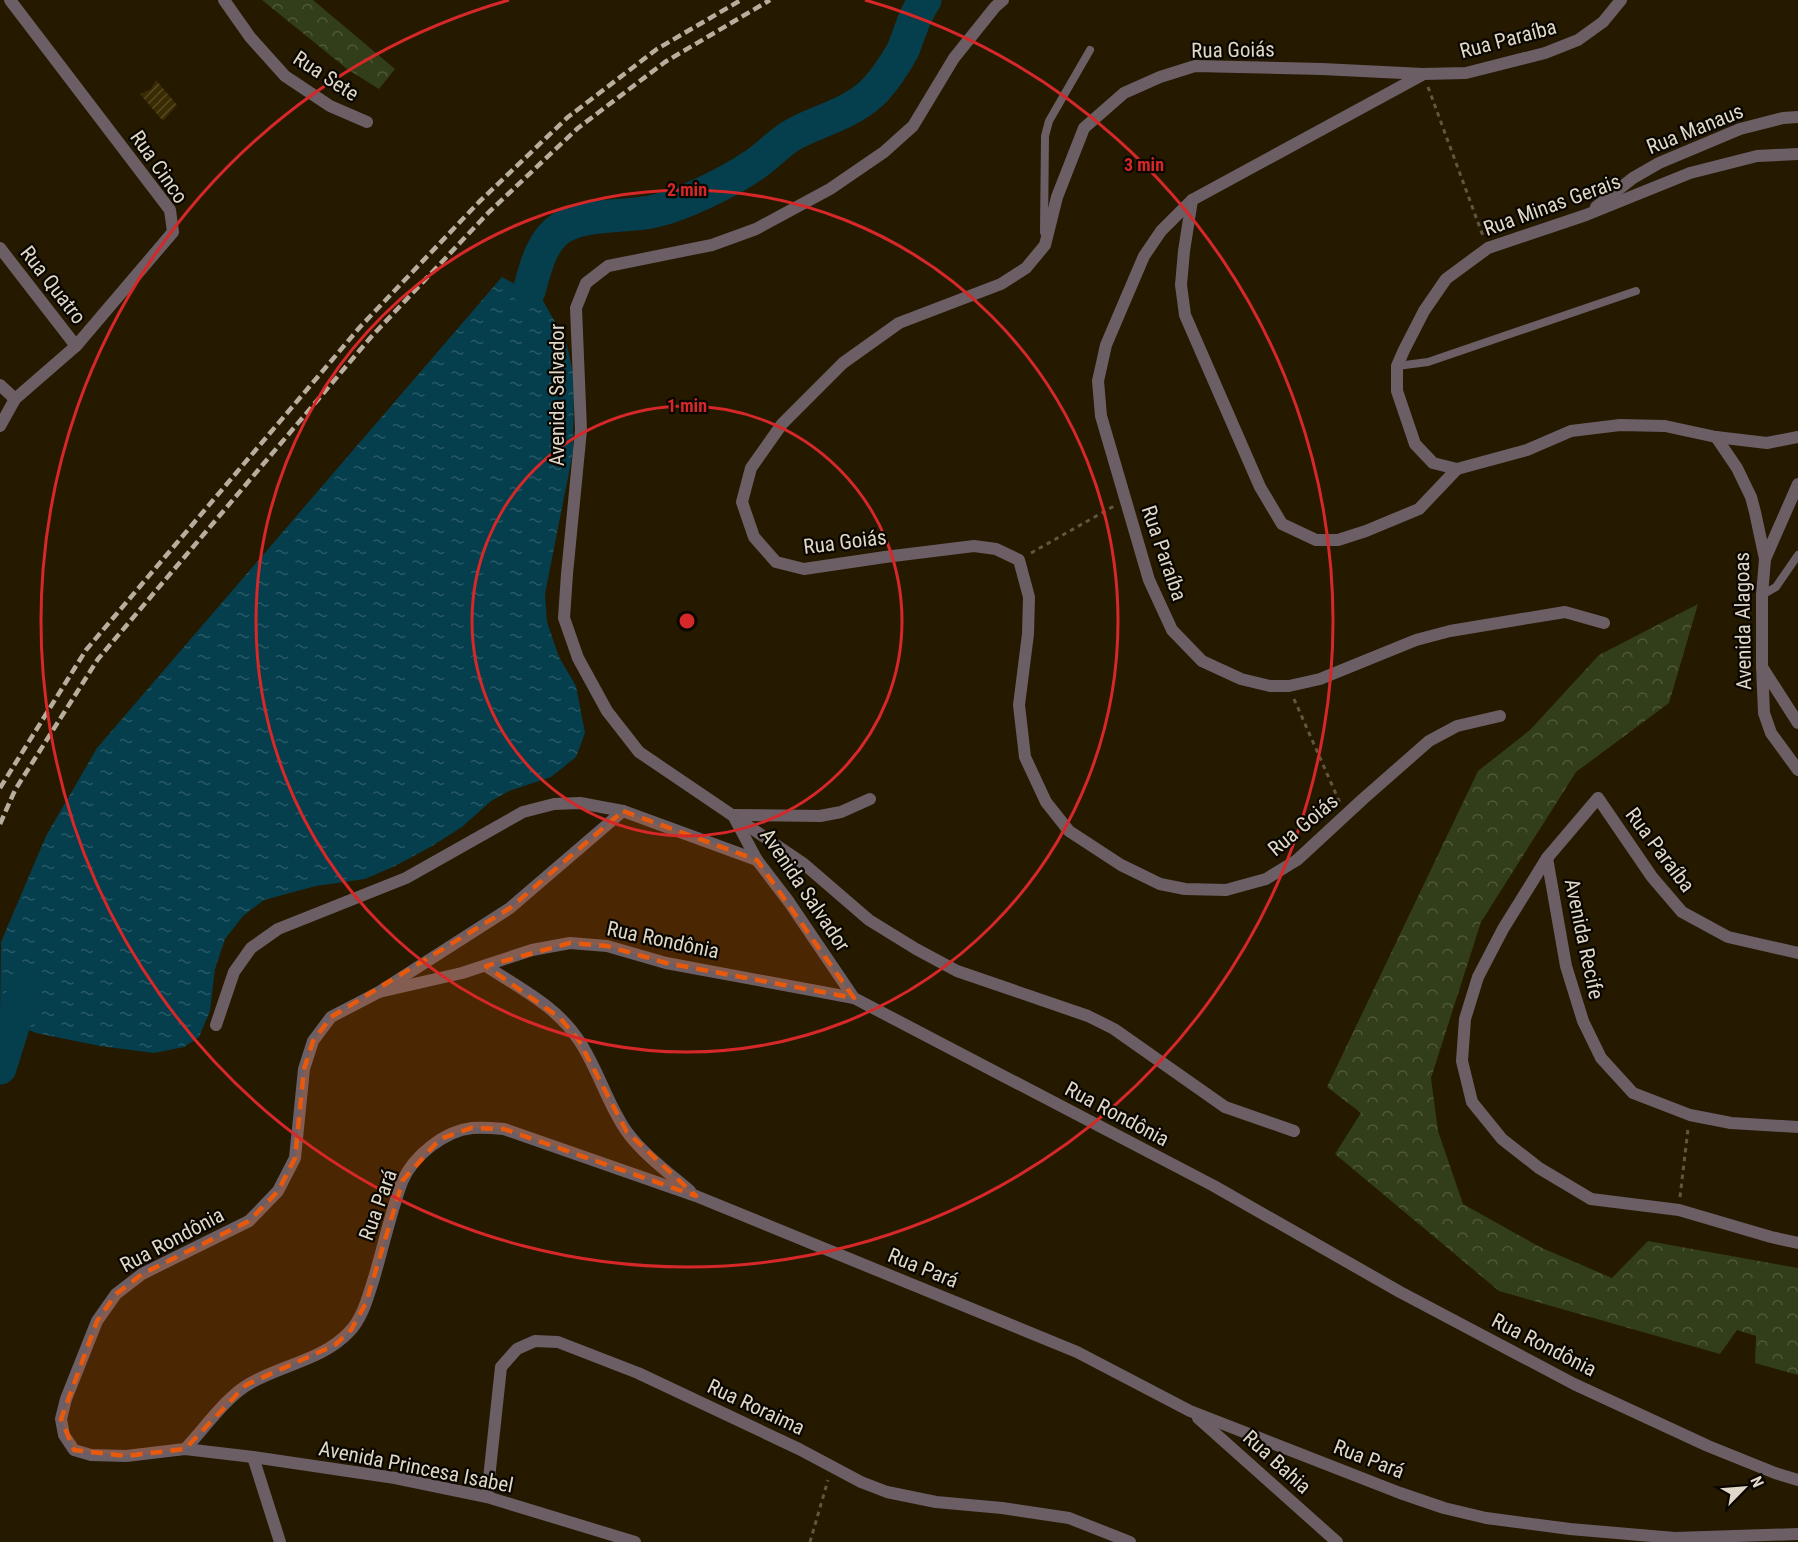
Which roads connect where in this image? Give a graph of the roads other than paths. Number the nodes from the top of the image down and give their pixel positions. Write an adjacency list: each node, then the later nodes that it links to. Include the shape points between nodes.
1 (10, 0): 15 (street, Rua Cinco, via 170,210 173,220 173,232)
2 (224, 0): 8 (street, Rua Sete, via 285,76 330,106)
3 (1003, 0): 34 (street, Avenida Salvador, via 954,58 913,126 884,152 830,189 756,229 712,245 609,266 586,283 576,308 581,430 564,618 578,658 607,711 639,752)
4 (1621, 0): 6 (street, Rua Paraíba, via 1604,21 1578,40 1545,53 1466,73)
5 (1090, 50): 12 (lane, via 1045,136)
6 (1424, 74): 10 (street, Rua Paraíba); 12 (street, Rua Goiás, via 1195,66 1124,93 1084,128 1057,197)
7 (1798, 117): 11 (street, Rua Manaus, via 1740,129 1659,163)
8 (367, 122)
9 (1798, 154): 11 (street, Rua Minas Gerais, via 1757,156 1690,173)
10 (1192, 200): 22 (street, via 1181,285 1185,315 1260,487 1282,524 1316,540 1338,540 1419,509); 27 (street, Rua Paraíba, via 1161,231 1144,256 1106,345 1098,381 1101,416 1149,580 1172,630 1202,661 1241,679 1289,686 1320,679 1416,640 1450,631 1565,612)
11 (1586, 215): 16 (street, Rua Minas Gerais, via 1488,248 1446,279 1424,310)
12 (1045, 245): 29 (street, Rua Goiás, via 1026,268 1000,284 899,323 843,363 782,424 751,468 742,502 754,537 776,562 804,569 974,546 996,549 1019,560 1029,597 1019,705 1025,757 1046,802 1069,831 1121,865 1160,884 1226,890 1266,879 1298,860 1429,741 1457,726)
13 (0, 248): 15 (street, Rua Quatro)
14 (1636, 291): 16 (lane, via 1428,362)
15 (76, 346): 18 (street, Rua Cinco)
16 (1397, 366): 22 (street, Rua Minas Gerais, via 1397,391 1415,444 1433,463)
17 (0, 385): 18 (street)
18 (15, 399): 19 (street, Rua Cinco)
19 (0, 426)
20 (1716, 437): 21 (street, via 1767,443); 22 (street, via 1665,426 1620,425 1571,431 1527,450); 25 (street, Avenida Alagoas, via 1751,497)
21 (1798, 437)
22 (1457, 469)
23 (1798, 484): 25 (street)
24 (1798, 555): 26 (lane, via 1776,587)
25 (1765, 559): 26 (street, Avenida Alagoas)
26 (1762, 595): 28 (street, Avenida Alagoas)
27 (1604, 623)
28 (1762, 666): 30 (street); 31 (street, Avenida Alagoas, via 1764,713 1771,734)
29 (1500, 716)
30 (1798, 723)
31 (1798, 770)
32 (870, 799): 34 (street, via 820,816)
33 (623, 811): 36 (street); 39 (street, Rua Rondônia, via 510,908); 41 (street, via 580,803 554,804 523,812 406,878 278,929 251,948 234,972)
34 (733, 815): 36 (street, Avenida Salvador); 43 (street, via 804,864 869,920 916,949 957,971 1088,1016 1114,1029 1225,1107)
35 (1547, 858): 37 (street, Rua Paraíba, via 1598,798 1682,912 1728,937); 42 (street, Avenida Recife, via 1566,966 1583,1021 1601,1058 1634,1093 1690,1116); 45 (street, via 1478,977 1465,1019 1462,1061 1472,1102 1502,1139 1539,1168 1591,1199 1679,1209)
36 (757, 860): 40 (street, Avenida Salvador)
37 (1798, 953)
38 (486, 966): 39 (street, Rua Rondônia); 40 (street, Rua Rondônia, via 532,950 570,943 607,946 666,963); 44 (street, via 560,1018 578,1039 627,1132)
39 (379, 992): 47 (street, Rua Rondônia, via 331,1017 313,1041 304,1069 295,1158 278,1191 249,1221 142,1274 116,1293 97,1321 66,1399 61,1419 64,1436 74,1449 91,1455 126,1456)
40 (854, 998): 49 (street, Rua Rondônia, via 1214,1186 1400,1292 1574,1384 1708,1446)
41 (216, 1025)
42 (1798, 1127)
43 (1294, 1131)
44 (696, 1196): 46 (street, Rua Pará, via 1077,1352); 47 (street, Rua Pará, via 504,1129 471,1128 440,1139 421,1154 403,1180 366,1303 351,1330 326,1350 246,1385)
45 (1798, 1243)
46 (1190, 1411): 51 (street, Rua Pará, via 1400,1493 1486,1518 1675,1538); 55 (street, Rua Bahia)
47 (185, 1449): 48 (street, Avenida Princesa Isabel)
48 (253, 1457): 50 (street, Avenida Princesa Isabel, via 395,1478); 52 (street)
49 (1798, 1480)
50 (487, 1497): 53 (street, Avenida Princesa Isabel); 54 (street, Rua Roraima, via 501,1367 517,1349 535,1341 558,1342 638,1373 887,1492 1069,1518)
51 (1798, 1534)
52 (280, 1542)
53 (635, 1542)
54 (1130, 1542)
55 (1337, 1542)

